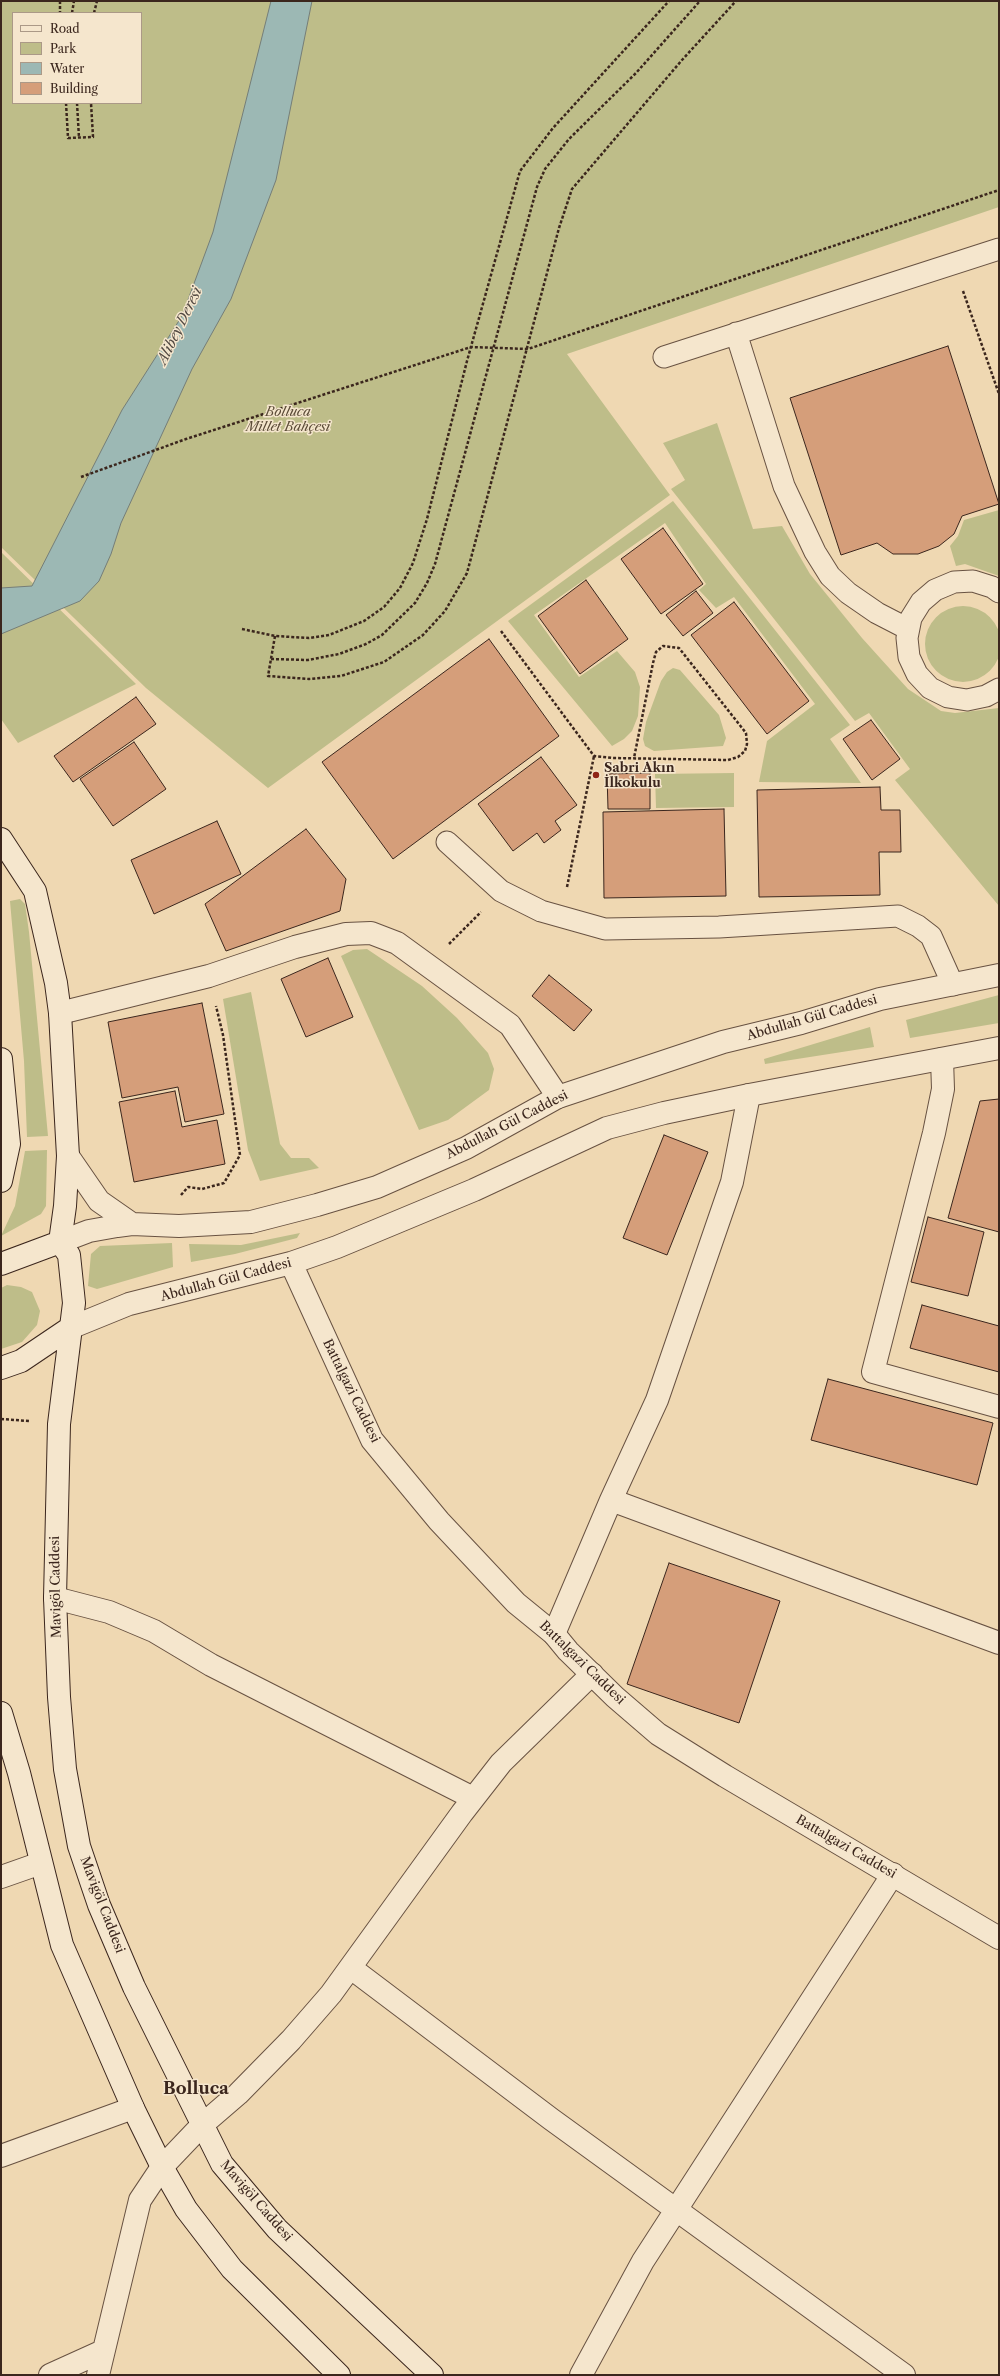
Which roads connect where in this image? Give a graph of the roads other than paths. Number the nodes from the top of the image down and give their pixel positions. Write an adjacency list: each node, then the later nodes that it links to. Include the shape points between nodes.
1 (999, 249): 2 (lane)
2 (736, 333): 3 (lane); 5 (lane, via 784,486 815,552 830,576 848,593 877,614)
3 (664, 357)
4 (999, 592): 5 (lane, via 973,581 954,582 935,590 921,602 911,618)
5 (908, 630): 6 (lane, via 909,657 917,674 930,688 948,697 967,700 986,696)
6 (999, 689)
7 (1, 839): 11 (street, via 35,891 56,983)
8 (447, 842): 10 (lane, via 501,891 541,911 605,929 719,927 898,916 931,936)
9 (999, 975): 10 (street, Abdullah Gül Caddesi)
10 (953, 985): 16 (street, Abdullah Gül Caddesi, via 880,999 801,1023 723,1042)
11 (60, 1013): 16 (street, via 209,976 295,947 346,934 371,933 397,942 510,1025); 17 (street)
12 (999, 1048): 14 (street, Abdullah Gül Caddesi)
13 (1, 1059): 18 (street, via 9,1144)
14 (942, 1059): 15 (street, Abdullah Gül Caddesi); 25 (street, via 942,1089 934,1133 873,1372)
15 (749, 1095): 21 (street, Abdullah Gül Caddesi, via 608,1128 398,1222); 26 (street, via 732,1182 657,1400)
16 (558, 1097): 19 (street, Abdullah Gül Caddesi, via 466,1148 377,1187 251,1222 179,1226)
17 (68, 1156): 19 (street, via 99,1201); 20 (street)
18 (1, 1181)
19 (132, 1224): 20 (street, Abdullah Gül Caddesi, via 88,1231)
20 (60, 1242): 22 (street, Abdullah Gül Caddesi); 23 (street, Mavigöl Caddesi, via 69,1255 73,1275 74,1303)
21 (291, 1263): 23 (street, Abdullah Gül Caddesi, via 129,1304); 28 (street, Battalgazi Caddesi, via 372,1440 439,1521 516,1603)
22 (1, 1264)
23 (70, 1328): 24 (street, Abdullah Gül Caddesi, via 21,1361); 27 (street, Mavigöl Caddesi, via 60,1424)
24 (1, 1368)
25 (999, 1407)
26 (611, 1500): 28 (street); 29 (street)
27 (55, 1598): 32 (street, via 109,1612 154,1631 211,1665); 39 (street, Mavigöl Caddesi, via 65,1769 79,1846 99,1905 134,1987)
28 (554, 1634): 30 (street, Battalgazi Caddesi)
29 (999, 1644)
30 (592, 1674): 32 (street, via 501,1763); 34 (street, Battalgazi Caddesi, via 658,1734)
31 (1, 1713): 33 (street)
32 (473, 1798): 37 (street)
33 (41, 1863): 35 (street); 38 (street, via 62,1945)
34 (893, 1874): 36 (street, Battalgazi Caddesi); 42 (street)
35 (1, 1877)
36 (999, 1938)
37 (350, 1968): 39 (street, via 291,2040 238,2094); 42 (street)
38 (133, 2108): 40 (street); 41 (street)
39 (202, 2125): 41 (street); 47 (street, Mavigöl Caddesi, via 222,2164 277,2229)
40 (1, 2156)
41 (162, 2167): 43 (street, via 140,2200); 46 (street, via 186,2209 232,2269)
42 (677, 2210): 48 (street, via 643,2261); 49 (street)
43 (103, 2351): 44 (street); 45 (street)
44 (50, 2375)
45 (98, 2375)
46 (339, 2375)
47 (432, 2375)
48 (581, 2375)
49 (904, 2375)

